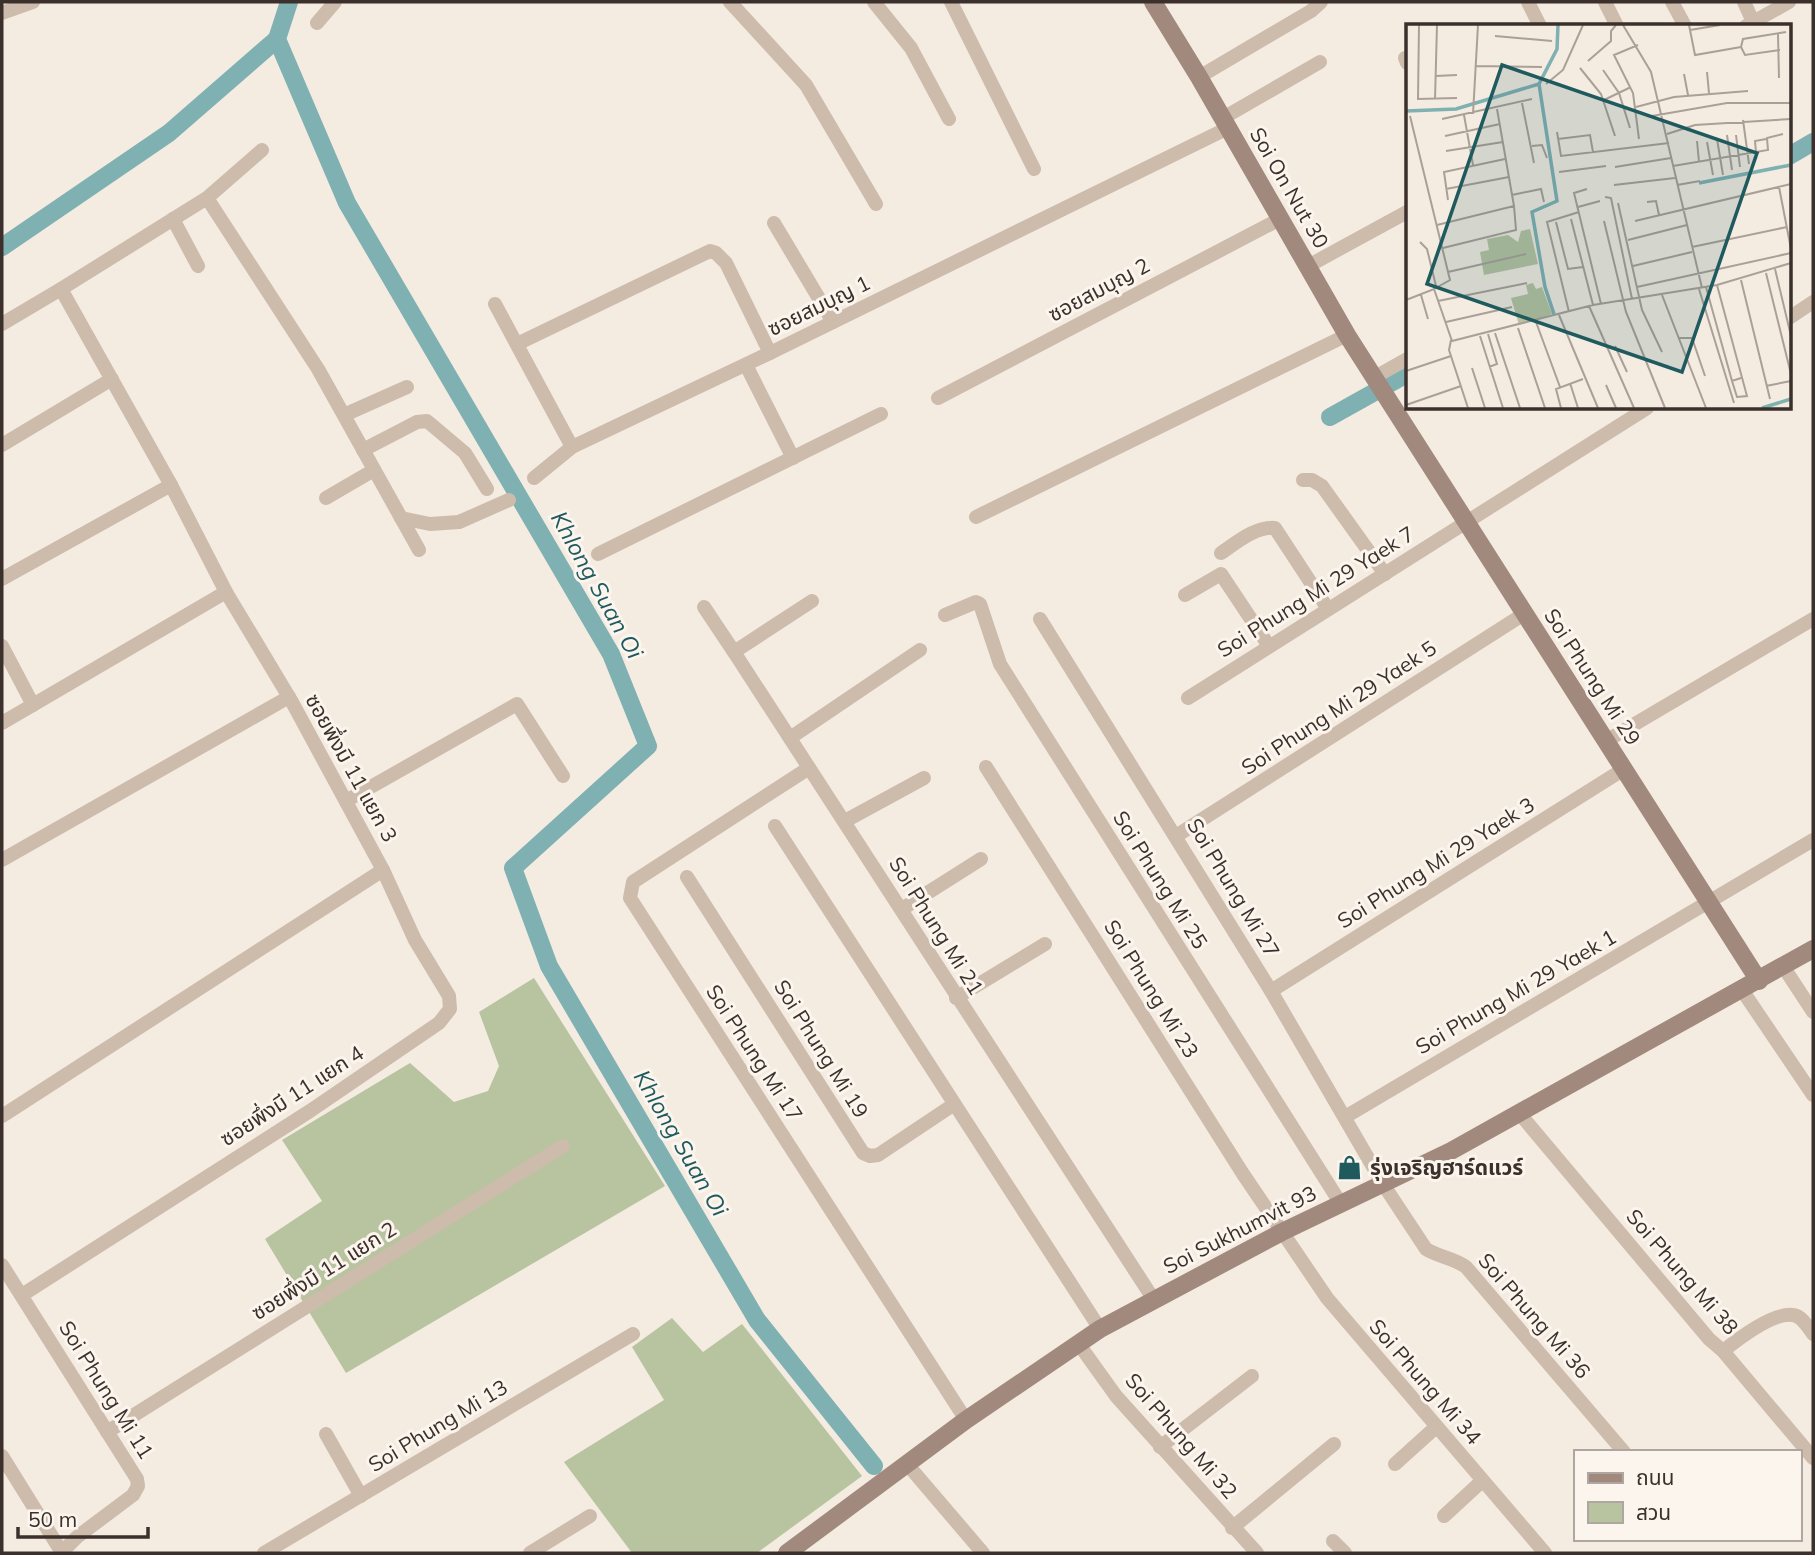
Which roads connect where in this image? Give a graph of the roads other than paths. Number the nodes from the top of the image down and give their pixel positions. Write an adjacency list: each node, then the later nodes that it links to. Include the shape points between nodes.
1 (33, 2): 13 (street)
2 (335, 2): 14 (street)
3 (730, 2): 27 (street, via 806,85)
4 (874, 2): 22 (street, via 911,48)
5 (951, 2): 25 (street)
6 (1153, 2): 21 (street, Soi On Nut 30)
7 (1321, 2): 21 (street)
8 (1528, 2): 15 (street)
9 (1605, 2): 16 (street)
10 (1672, 2): 17 (street)
11 (1744, 2): 18 (street)
12 (1789, 2): 19 (street)
13 (2, 13)
14 (317, 23)
15 (1539, 24)
16 (1616, 24)
17 (1684, 24)
18 (1752, 24)
19 (1754, 24)
20 (1320, 62): 23 (street, ซอยสมบุญ 1)
21 (1199, 77): 23 (street, Soi On Nut 30)
22 (949, 119)
23 (1225, 123): 30 (street, Soi On Nut 30); 38 (street, ซอยสมบุญ 1)
24 (262, 150): 26 (street)
25 (1034, 169)
26 (207, 198): 29 (street); 52 (street)
27 (876, 204)
28 (1406, 213): 33 (street)
29 (173, 219): 32 (street); 34 (street)
30 (1280, 219): 33 (street, Soi On Nut 30); 48 (street, ซอยสมบุญ 2)
31 (774, 223): 38 (street)
32 (198, 266)
33 (1308, 266): 40 (street, Soi On Nut 30)
34 (61, 289): 39 (street); 45 (street, ซอยพึ่งมี 11 แยก 3)
35 (1813, 302): 37 (street)
36 (495, 304): 41 (street)
37 (1790, 317)
38 (833, 322): 42 (street, ซอยสมบุญ 1)
39 (2, 324)
40 (1347, 335): 46 (street, Soi On Nut 30); 64 (street)
41 (517, 344): 42 (street, via 710,251 726,262); 54 (street)
42 (770, 354): 44 (street, ซอยสมบุญ 1)
43 (1406, 360): 46 (street)
44 (746, 365): 54 (street, ซอยสมบุญ 1); 56 (street)
45 (112, 379): 53 (street); 60 (street, ซอยพึ่งมี 11 แยก 3)
46 (1376, 379): 49 (street, Soi On Nut 30)
47 (407, 387): 52 (street)
48 (938, 398)
49 (1386, 398): 66 (street, Soi Phung Mi 29)
50 (1644, 410): 66 (street, Soi Phung Mi 29 Yaek 7)
51 (881, 414): 56 (street)
52 (344, 415): 55 (street)
53 (2, 445)
54 (572, 446): 58 (street, ซอยสมบุญ 1)
55 (363, 450): 57 (street); 61 (street, via 427,421 465,453)
56 (793, 458): 69 (street)
57 (374, 470): 62 (street); 65 (street)
58 (534, 478)
59 (1303, 480): 70 (street, via 1322,486)
60 (171, 485): 71 (street); 72 (street, ซอยพึ่งมี 11 แยก 3)
61 (487, 489)
62 (326, 498)
63 (509, 500): 65 (street, via 459,522 430,524)
64 (975, 517)
65 (401, 518): 67 (street)
66 (1466, 523): 70 (street, Soi Phung Mi 29 Yaek 7); 77 (street, Soi Phung Mi 29)
67 (419, 550)
68 (1221, 553): 76 (street, via 1254,533 1275,528)
69 (598, 554)
70 (1385, 574): 76 (street, Soi Phung Mi 29 Yaek 7)
71 (2, 579)
72 (226, 592): 85 (street, ซอยพึ่งมี 11 แยก 3); 87 (street)
73 (1185, 595): 82 (street, via 1221,574)
74 (812, 601): 84 (street)
75 (704, 607): 84 (street, Soi Phung Mi 21)
76 (1328, 609): 82 (street, Soi Phung Mi 29 Yaek 7)
77 (1524, 614): 90 (street, Soi Phung Mi 29); 99 (street, Soi Phung Mi 29 Yaek 5)
78 (944, 615): 122 (street, Soi Phung Mi 25, via 971,603 980,604 1000,664)
79 (1040, 619): 99 (street, Soi Phung Mi 27)
80 (1813, 619): 90 (street)
81 (2, 646): 87 (street)
82 (1269, 646): 86 (street, Soi Phung Mi 29 Yaek 7)
83 (919, 650): 89 (street)
84 (734, 653): 89 (street, Soi Phung Mi 21)
85 (289, 697): 96 (street, ซอยพึ่งมี 11 แยก 3); 102 (street)
86 (1188, 698)
87 (33, 705): 88 (street)
88 (2, 723)
89 (790, 738): 92 (street, Soi Phung Mi 21)
90 (1606, 741): 93 (street, Soi Phung Mi 29)
91 (986, 767): 123 (street, Soi Phung Mi 23)
92 (809, 768): 97 (street, Soi Phung Mi 21); 133 (street, Soi Phung Mi 17, via 633,882 630,898)
93 (1624, 769): 105 (street, Soi Phung Mi 29); 112 (street, Soi Phung Mi 29 Yaek 3)
94 (563, 776): 96 (street, via 517,704)
95 (924, 778): 97 (street)
96 (346, 801): 103 (street, ซอยพึ่งมี 11 แยก 3)
97 (845, 821): 106 (street, Soi Phung Mi 21)
98 (775, 826): 116 (street)
99 (1176, 836): 112 (street, Soi Phung Mi 27)
100 (1813, 840): 105 (street, Soi Phung Mi 29 Yaek 1)
101 (981, 859): 106 (street)
102 (2, 860)
103 (383, 870): 118 (street, ซอยพึ่งมี 11 แยก 3); 125 (street, ซอยพึ่งมี 11 แยก 4, via 415,940 449,996 450,1009 445,1016 310,1111)
104 (687, 877): 116 (street, Soi Phung Mi 19, via 863,1153 878,1155)
105 (1709, 903): 110 (street, Soi Phung Mi 29); 119 (street, Soi Phung Mi 29 Yaek 1)
106 (902, 909): 113 (street, Soi Phung Mi 21)
107 (1045, 944): 113 (street)
108 (1813, 949): 109 (street, Soi Sukhumvit 93)
109 (1783, 966): 110 (street, Soi Sukhumvit 93); 114 (street)
110 (1759, 981): 111 (street, Soi Sukhumvit 93)
111 (1742, 990): 115 (street); 117 (street, Soi Sukhumvit 93)
112 (1271, 992): 119 (street, Soi Phung Mi 27)
113 (956, 998): 126 (street, Soi Phung Mi 21)
114 (1813, 1012)
115 (1813, 1095)
116 (953, 1105): 127 (street)
117 (1520, 1114): 121 (street, Soi Sukhumvit 93); 131 (street, Soi Phung Mi 38)
118 (2, 1116)
119 (1345, 1117): 121 (street, Soi Phung Mi 27)
120 (563, 1146): 135 (street, ซอยพึ่งมี 11 แยก 2)
121 (1383, 1184): 122 (street, Soi Sukhumvit 93); 139 (street, Soi Phung Mi 36, via 1426,1249 1466,1267)
122 (1341, 1204): 123 (street, Soi Sukhumvit 93)
123 (1282, 1232): 126 (street, Soi Sukhumvit 93); 134 (street, Soi Phung Mi 34, via 1342,1318)
124 (2, 1265): 125 (street, Soi Phung Mi 11)
125 (22, 1295): 135 (street, Soi Phung Mi 11)
126 (1154, 1300): 127 (street, Soi Sukhumvit 93)
127 (1100, 1329): 130 (street, Soi Sukhumvit 93)
128 (633, 1334): 145 (street, Soi Phung Mi 13)
129 (1813, 1334): 131 (street, via 1792,1314 1763,1323)
130 (1078, 1343): 133 (street, Soi Sukhumvit 93); 138 (street, Soi Phung Mi 32)
131 (1723, 1351): 141 (street, Soi Phung Mi 38)
132 (1252, 1376): 138 (street)
133 (966, 1420): 142 (street, Soi Sukhumvit 93)
134 (1436, 1427): 143 (street); 144 (street, Soi Phung Mi 34)
135 (107, 1432): 150 (street, Soi Phung Mi 11, via 137,1479 137,1490)
136 (326, 1434): 145 (street)
137 (1334, 1444): 148 (street)
138 (1160, 1447): 148 (street, Soi Phung Mi 32)
139 (1622, 1450)
140 (2, 1456): 150 (street)
141 (1813, 1458)
142 (907, 1464): 153 (street, Soi Sukhumvit 93); 154 (street)
143 (1395, 1464)
144 (1482, 1482): 147 (street); 157 (street, Soi Phung Mi 34)
145 (361, 1496): 151 (street, Soi Phung Mi 13)
146 (590, 1516): 152 (street)
147 (1444, 1516)
148 (1232, 1528): 155 (street, Soi Phung Mi 32)
149 (1333, 1541): 156 (street)
150 (61, 1552)
151 (264, 1553)
152 (530, 1553)
153 (787, 1553)
154 (983, 1553)
155 (1257, 1553)
156 (1345, 1553)
157 (1545, 1553)

